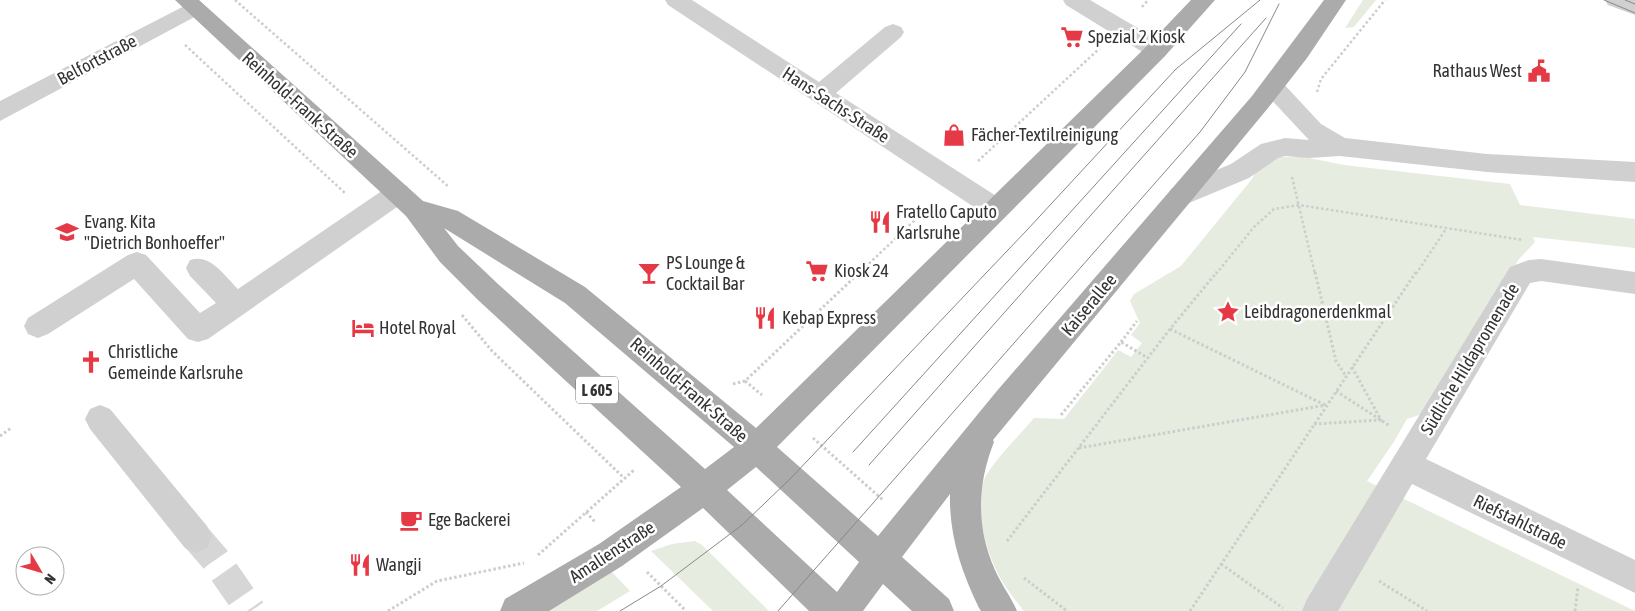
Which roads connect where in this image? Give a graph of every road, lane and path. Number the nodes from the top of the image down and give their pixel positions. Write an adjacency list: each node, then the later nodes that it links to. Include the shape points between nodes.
1 (235, 0): 20 (path)
2 (676, 0): 14 (street, Hans-Sachs-Straße)
3 (1074, 0): 12 (street)
4 (1204, 0): 12 (main road)
5 (1335, 0): 13 (main road, Kaiserallee)
6 (1384, 0): 16 (path, via 1321,79 1314,104)
7 (1616, 0): 9 (street)
8 (190, 4): 10 (street, Belfortstraße); 22 (main road, Reinhold-Frank-Straße / L 605)
9 (1635, 8)
10 (163, 24): 15 (street, Belfortstraße); 25 (path)
11 (893, 32): 14 (street)
12 (1157, 50): 24 (main road)
13 (1273, 87): 16 (street); 21 (main road, Kaiserallee)
14 (820, 94): 24 (street, Hans-Sachs-Straße)
15 (0, 112)
16 (1301, 117): 18 (street, via 1312,130)
17 (1285, 147): 18 (street); 21 (street, via 1270,151 1240,171); 23 (path)
18 (1340, 147): 19 (street, via 1487,163)
19 (1635, 172)
20 (456, 192)
21 (1180, 196): 48 (main road, Kaiserallee)
22 (406, 201): 25 (street); 40 (main road, Reinhold-Frank-Straße / L 605, via 450,218 575,295); 50 (main road, Reinhold-Frank-Straße / L 605, via 449,254)
23 (1299, 205): 26 (path); 34 (path, via 1274,209 1254,227); 38 (path, via 1336,361)
24 (996, 208): 43 (main road)
25 (368, 214): 30 (street)
26 (1446, 229): 27 (path); 37 (path)
27 (1524, 240)
28 (199, 268): 30 (street)
29 (1635, 283): 53 (street, Südliche Hildapromenade, via 1541,270 1520,275)
30 (236, 305): 33 (street, via 198,330 137,263)
31 (461, 314): 54 (path, via 492,350)
32 (1137, 321): 35 (path)
33 (38, 326)
34 (1170, 329): 36 (path); 41 (path)
35 (1121, 342): 36 (path); 42 (path)
36 (1148, 358): 52 (path)
37 (1352, 367): 38 (path); 45 (path)
38 (1346, 376): 39 (path)
39 (1336, 391): 41 (path); 45 (path)
40 (706, 403): 43 (path, via 730,385 745,381); 51 (main road, Reinhold-Frank-Straße / L 605)
41 (1326, 405): 46 (path); 52 (path)
42 (1061, 415)
43 (787, 417): 51 (main road); 56 (path)
44 (100, 420): 57 (street)
45 (1381, 420): 46 (path); 53 (path)
46 (1314, 424): 61 (path)
47 (11, 428): 49 (path)
48 (983, 429): 56 (main road, Kaiserallee); 58 (main road, via 968,471 965,504)
49 (0, 436)
50 (660, 447): 54 (path); 55 (main road, Reinhold-Frank-Straße / L 605)
51 (756, 448): 55 (main road); 59 (main road, Reinhold-Frank-Straße / L 605)
52 (1078, 448): 58 (path, via 1015,532 1002,545)
53 (1413, 455): 60 (street, Südliche Hildapromenade); 63 (street, Riefstahlstraße)
54 (624, 478): 64 (path, via 530,562 437,581)
55 (705, 490): 65 (main road, Amalienstraße, via 622,548); 66 (main road, Reinhold-Frank-Straße / L 605)
56 (907, 523): 59 (main road, Kaiserallee)
57 (196, 537)
58 (975, 555): 69 (main road)
59 (879, 559): 67 (main road, Kaiserallee); 68 (main road, Reinhold-Frank-Straße / L 605)
60 (1348, 561): 73 (street, Südliche Hildapromenade); 74 (path)
61 (1221, 564): 71 (path); 72 (path)
62 (1018, 572): 70 (path)
63 (1635, 577)
64 (388, 611)
65 (517, 611)
66 (833, 611)
67 (843, 611)
68 (937, 611)
69 (1000, 611)
70 (1067, 611)
71 (1190, 611)
72 (1288, 611)
73 (1319, 611)
74 (1427, 611)

